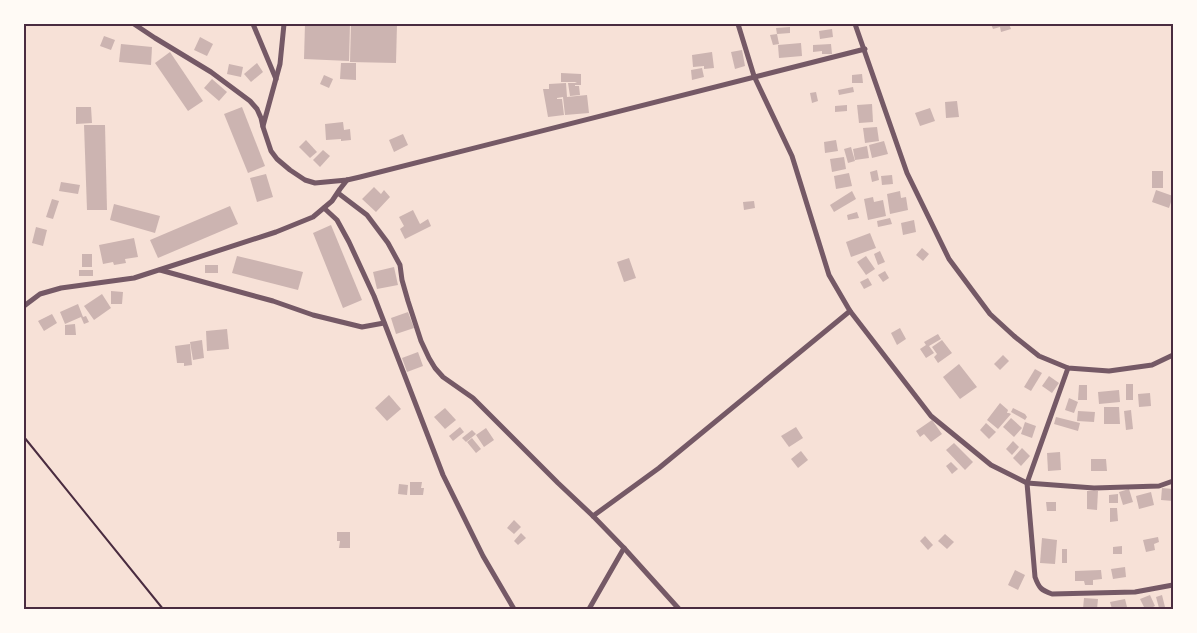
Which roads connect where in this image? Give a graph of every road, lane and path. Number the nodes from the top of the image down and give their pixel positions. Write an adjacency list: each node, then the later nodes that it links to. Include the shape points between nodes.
1 (134, 24): 9 (street, via 211,72 250,101 257,109)
2 (253, 24): 8 (street)
3 (284, 24): 8 (street)
4 (738, 24): 7 (street)
5 (856, 24): 6 (street)
6 (865, 49): 7 (street); 18 (street, via 907,173 949,259 990,314 1014,336 1039,356)
7 (754, 76): 10 (street); 15 (street, via 792,156 829,275)
8 (277, 80): 9 (street)
9 (263, 127): 10 (street, via 277,159 305,180 315,183)
10 (348, 180): 11 (street)
11 (338, 193): 12 (street); 22 (street, via 367,216 400,264 421,341 435,368 473,398)
12 (324, 208): 13 (street, via 313,217 276,232); 16 (street, via 337,220 349,242)
13 (160, 270): 14 (street, via 134,278 61,288 40,294); 16 (street, via 362,327)
14 (24, 306)
15 (850, 311): 21 (street, via 930,416 991,465); 22 (street, via 659,468)
16 (384, 323): 26 (street, via 443,475 483,556)
17 (1173, 354): 18 (street, via 1152,365 1109,371)
18 (1068, 368): 21 (street)
19 (24, 437): 25 (path)
20 (1173, 481): 21 (street, via 1159,486 1094,488)
21 (1026, 483): 24 (street, via 1035,577 1042,591 1052,594 1135,592)
22 (594, 516): 23 (street)
23 (624, 548): 27 (street); 28 (street)
24 (1173, 584)
25 (162, 609)
26 (514, 609)
27 (589, 609)
28 (679, 609)

